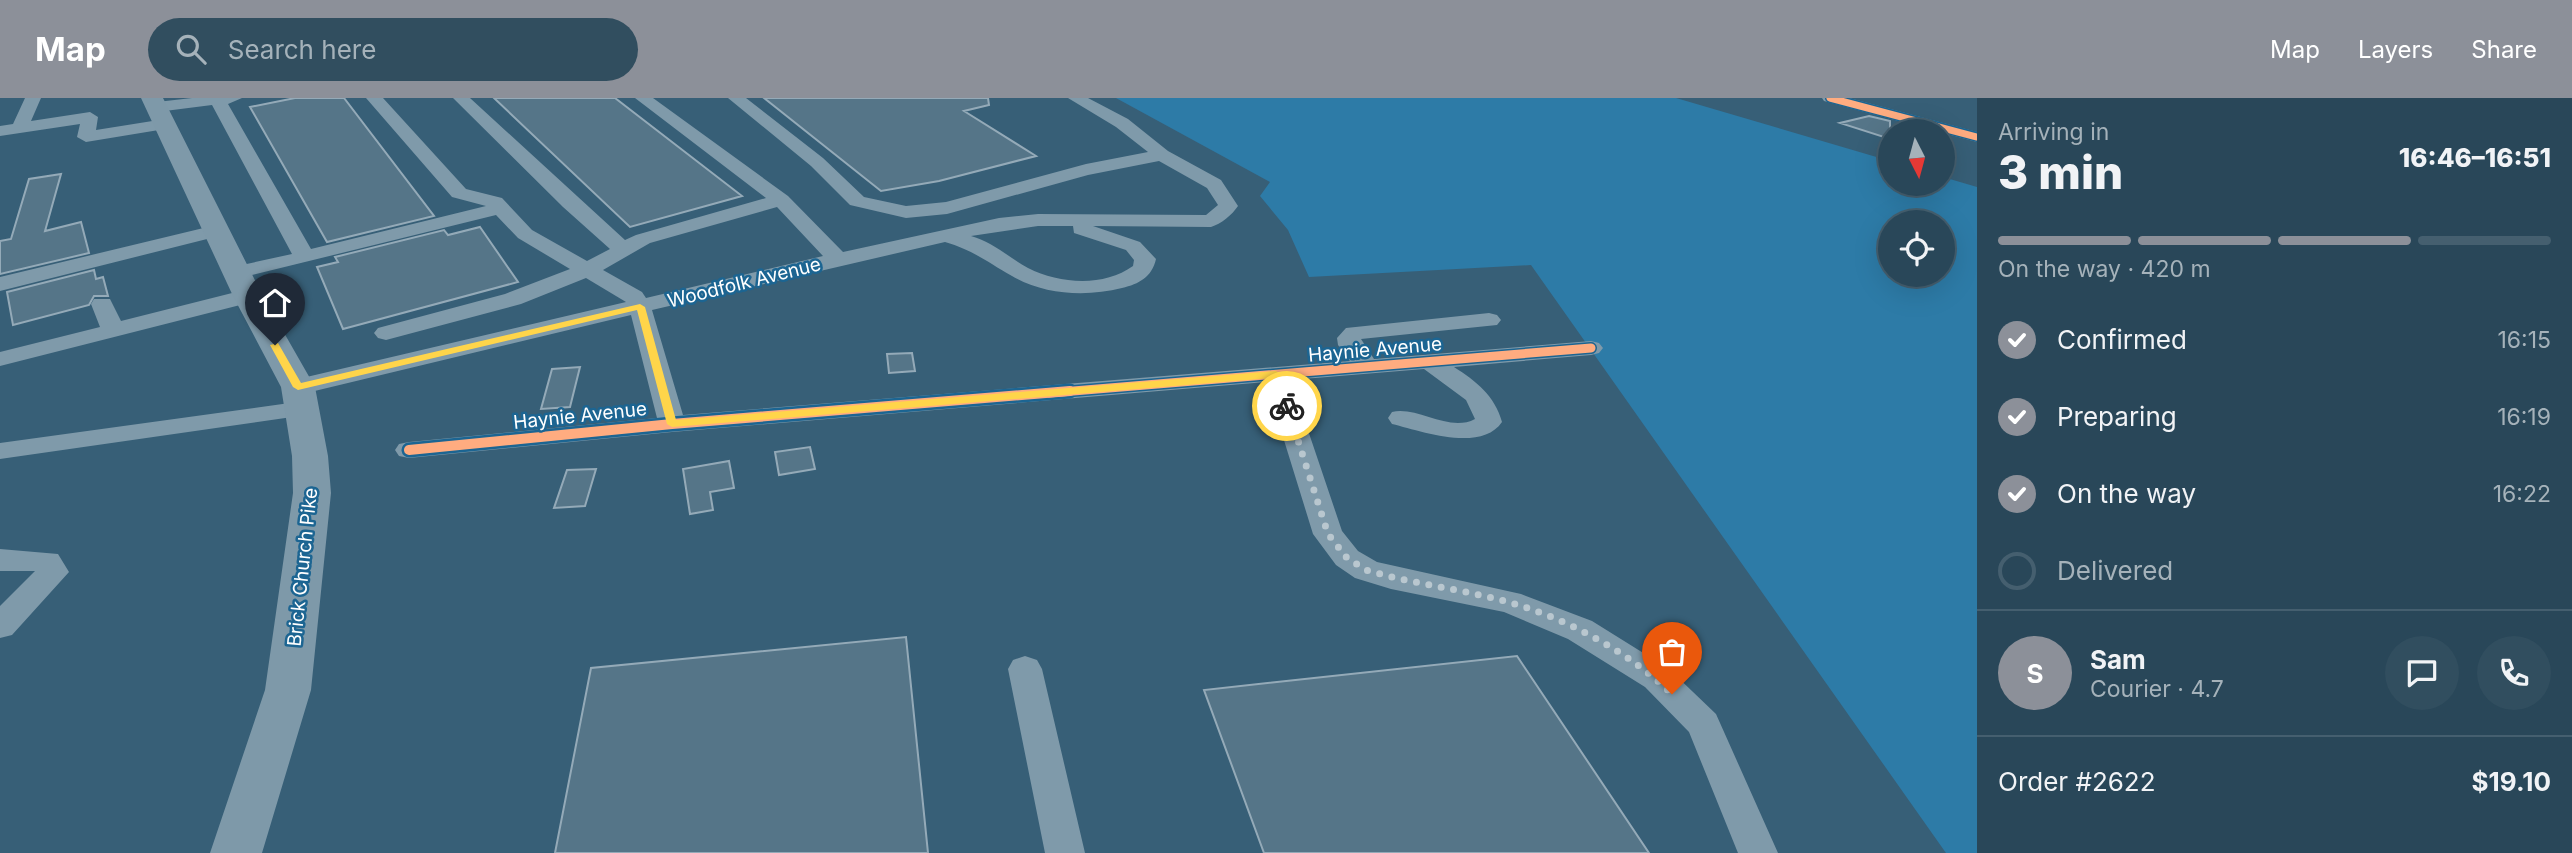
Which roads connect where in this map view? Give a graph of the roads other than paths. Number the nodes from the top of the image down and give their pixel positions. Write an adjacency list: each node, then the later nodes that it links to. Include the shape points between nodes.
1 (33, 98): 10 (street)
2 (374, 98): 15 (street, via 459,193 495,202)
3 (461, 98): 19 (street)
4 (643, 98): 14 (street)
5 (736, 98): 13 (street, via 858,201 906,212 947,208 1086,170)
6 (1076, 98): 13 (street, via 1122,123)
7 (1830, 98): 12 (street)
8 (226, 99): 9 (street); 20 (street, via 229,125)
9 (158, 110): 10 (street, via 86,137 90,117); 17 (main road, Brick Church Pike)
10 (20, 128): 11 (street)
11 (0, 131)
12 (1977, 137)
13 (1163, 155): 16 (street, via 1214,184 1228,206 1212,221)
14 (780, 200): 19 (street, via 643,239); 21 (street)
15 (501, 208): 20 (street); 22 (street, via 525,234)
16 (1038, 220): 18 (street, Woodfolk Avenue); 18 (street, via 1133,246 1145,259 1143,269 1118,283 1067,287 1022,273 979,245)
17 (216, 231): 23 (street); 24 (main road, Brick Church Pike)
18 (945, 235): 21 (street, Woodfolk Avenue)
19 (624, 250): 22 (street)
20 (305, 257): 24 (street)
21 (838, 259): 26 (street, Woodfolk Avenue)
22 (587, 270): 26 (street, via 634,297); 29 (street, via 513,299)
23 (0, 284)
24 (242, 284): 28 (street); 37 (main road, Brick Church Pike)
25 (102, 304): 28 (street)
26 (640, 307): 37 (street, Woodfolk Avenue); 39 (street)
27 (1489, 320): 35 (street, via 1354,332 1350,345)
28 (113, 330): 32 (street)
29 (386, 333)
30 (0, 340): 32 (street, via 36,330)
31 (1591, 348): 34 (street, Haynie Avenue)
32 (38, 349): 33 (street)
33 (0, 359)
34 (1430, 362): 35 (street, Haynie Avenue); 38 (street, via 1476,397 1488,412 1489,422 1460,430)
35 (1368, 367): 36 (street, Haynie Avenue)
36 (1276, 374): 39 (street, Haynie Avenue); 47 (street, via 1328,534 1347,558 1366,570 1510,603 1545,616 1580,630 1657,678 1703,724)
37 (301, 398): 41 (street, Woodfolk Avenue); 45 (main road, Brick Church Pike, via 313,493 288,691)
38 (1401, 418)
39 (672, 424): 40 (street, Haynie Avenue)
40 (409, 450)
41 (0, 451)
42 (0, 560): 43 (street, via 47,561 53,572)
43 (0, 626)
44 (1025, 668): 46 (street)
45 (236, 853)
46 (1065, 853)
47 (1758, 853)

